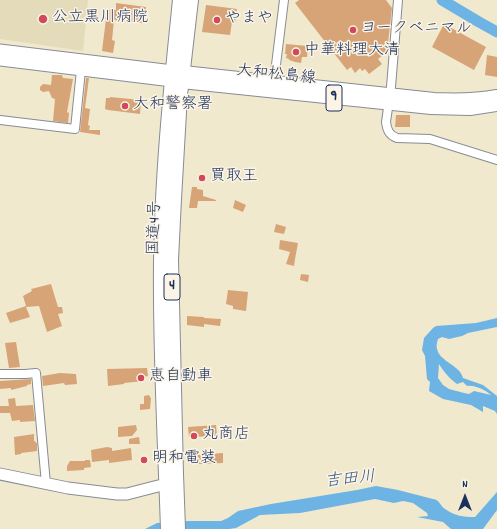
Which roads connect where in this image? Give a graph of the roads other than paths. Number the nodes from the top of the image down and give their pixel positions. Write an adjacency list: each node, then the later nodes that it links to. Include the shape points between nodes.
1 (180, 0): 8 (highway, 国道4号 / 4)
2 (191, 0): 8 (highway, 国道4号 / 4)
3 (284, 0): 9 (street)
4 (398, 0): 11 (street)
5 (0, 50): 8 (street)
6 (0, 60): 7 (street)
7 (81, 70): 8 (street); 13 (street, via 75,129)
8 (177, 76): 9 (main road, 大和松島線 / 9); 11 (main road, 大和松島線 / 9); 18 (highway, 国道4号 / 4, via 164,181 161,263 162,351)
9 (274, 81): 11 (main road, 大和松島線 / 9)
10 (497, 96): 11 (main road, 大和松島線 / 9, via 468,100)
11 (390, 99): 12 (main road, 大和松島線 / 9, via 451,109); 14 (street, via 386,128 392,136 430,139)
12 (497, 105)
13 (0, 120)
14 (497, 160)
15 (0, 374): 17 (street, via 36,374)
16 (0, 474): 17 (street)
17 (46, 484): 18 (street, via 117,494)
18 (171, 486): 19 (highway, 国道4号 / 4)
19 (172, 504): 20 (highway, 国道4号 / 4); 21 (highway, 国道4号 / 4)
20 (168, 529)
21 (178, 529)

